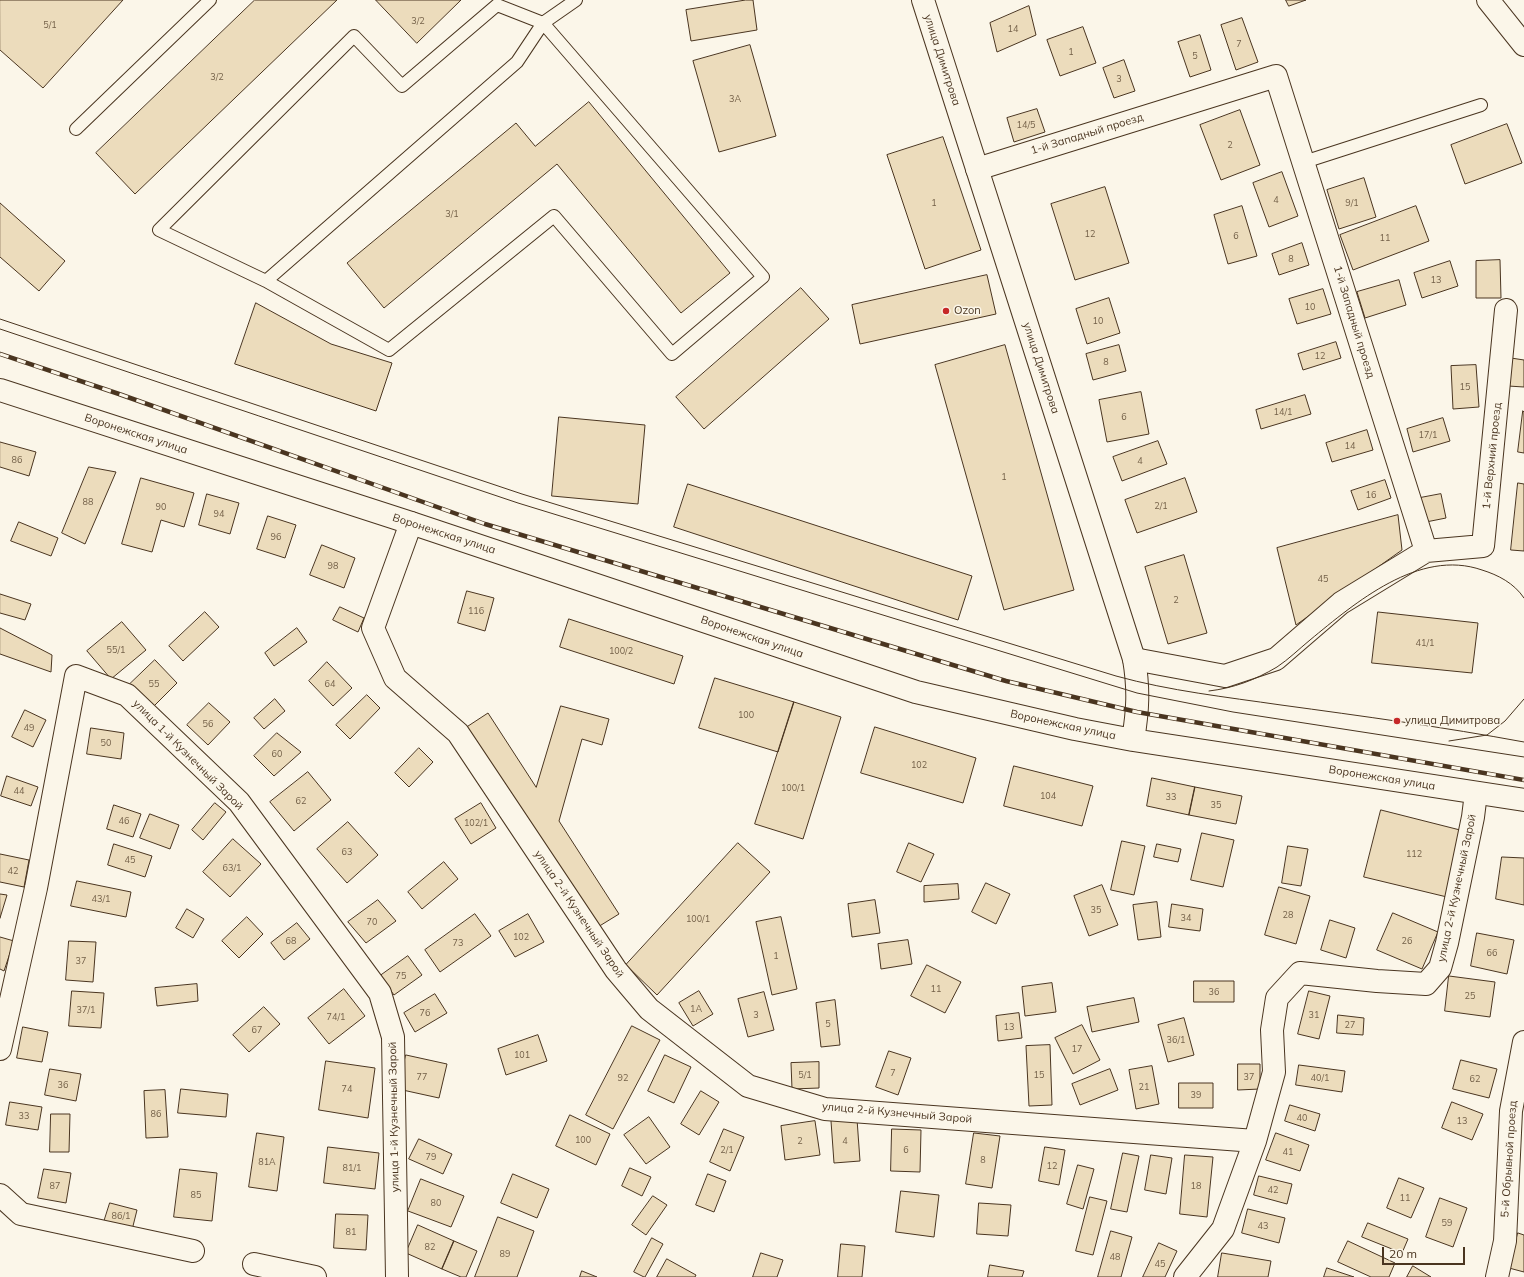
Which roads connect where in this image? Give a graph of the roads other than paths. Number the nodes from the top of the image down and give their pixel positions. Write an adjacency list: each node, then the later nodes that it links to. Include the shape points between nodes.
1 (210, 0): 9 (lane)
2 (576, 0): 6 (lane)
3 (923, 0): 11 (street, улица Димитрова)
4 (1488, 0): 7 (street)
5 (495, 2): 6 (lane); 12 (lane, via 402,86 354,36 159,230)
6 (543, 23): 12 (lane, via 517,62); 12 (lane, via 764,276 672,354 554,216 389,350)
7 (1524, 45)
8 (1481, 105): 10 (lane)
9 (76, 129)
10 (1304, 162): 11 (street, 1-й Западный проезд, via 1276,76); 16 (street, 1-й Западный проезд)
11 (977, 169): 17 (street, улица Димитрова)
12 (266, 281)
13 (1506, 310): 16 (street, 1-й Верхний проезд, via 1483,546)
14 (0, 390): 15 (street, Воронежская улица)
15 (411, 523): 18 (street, Воронежская улица, via 916,692); 23 (street, улица 2-й Кузнечный Зарой, via 373,628 394,678 458,733 616,970 649,1009 748,1086 825,1109)
16 (1426, 551): 17 (street, via 1341,603 1276,659 1224,676)
17 (1134, 659): 18 (street, улица Димитрова, via 1138,682)
18 (1133, 740): 19 (street, Воронежская улица)
19 (1476, 793): 20 (street, Воронежская улица); 23 (street, улица 2-й Кузнечный Зарой, via 1440,968 1426,984 1300,973 1277,998 1272,1030 1274,1072)
20 (1524, 800)
21 (1524, 1042): 30 (street, 5-й Обрывной проезд, via 1511,1111 1505,1241)
22 (0, 1049): 28 (street, улица 1-й Кузнечный Зарой, via 36,888 76,676 127,695 239,802 380,993 393,1037)
23 (1255, 1141): 29 (street, улица 2-й Кузнечный Зарой, via 1223,1229)
24 (0, 1195): 25 (street, via 21,1214)
25 (193, 1251)
26 (254, 1264): 27 (street)
27 (315, 1277)
28 (397, 1277)
29 (1185, 1277)
30 (1497, 1277)

